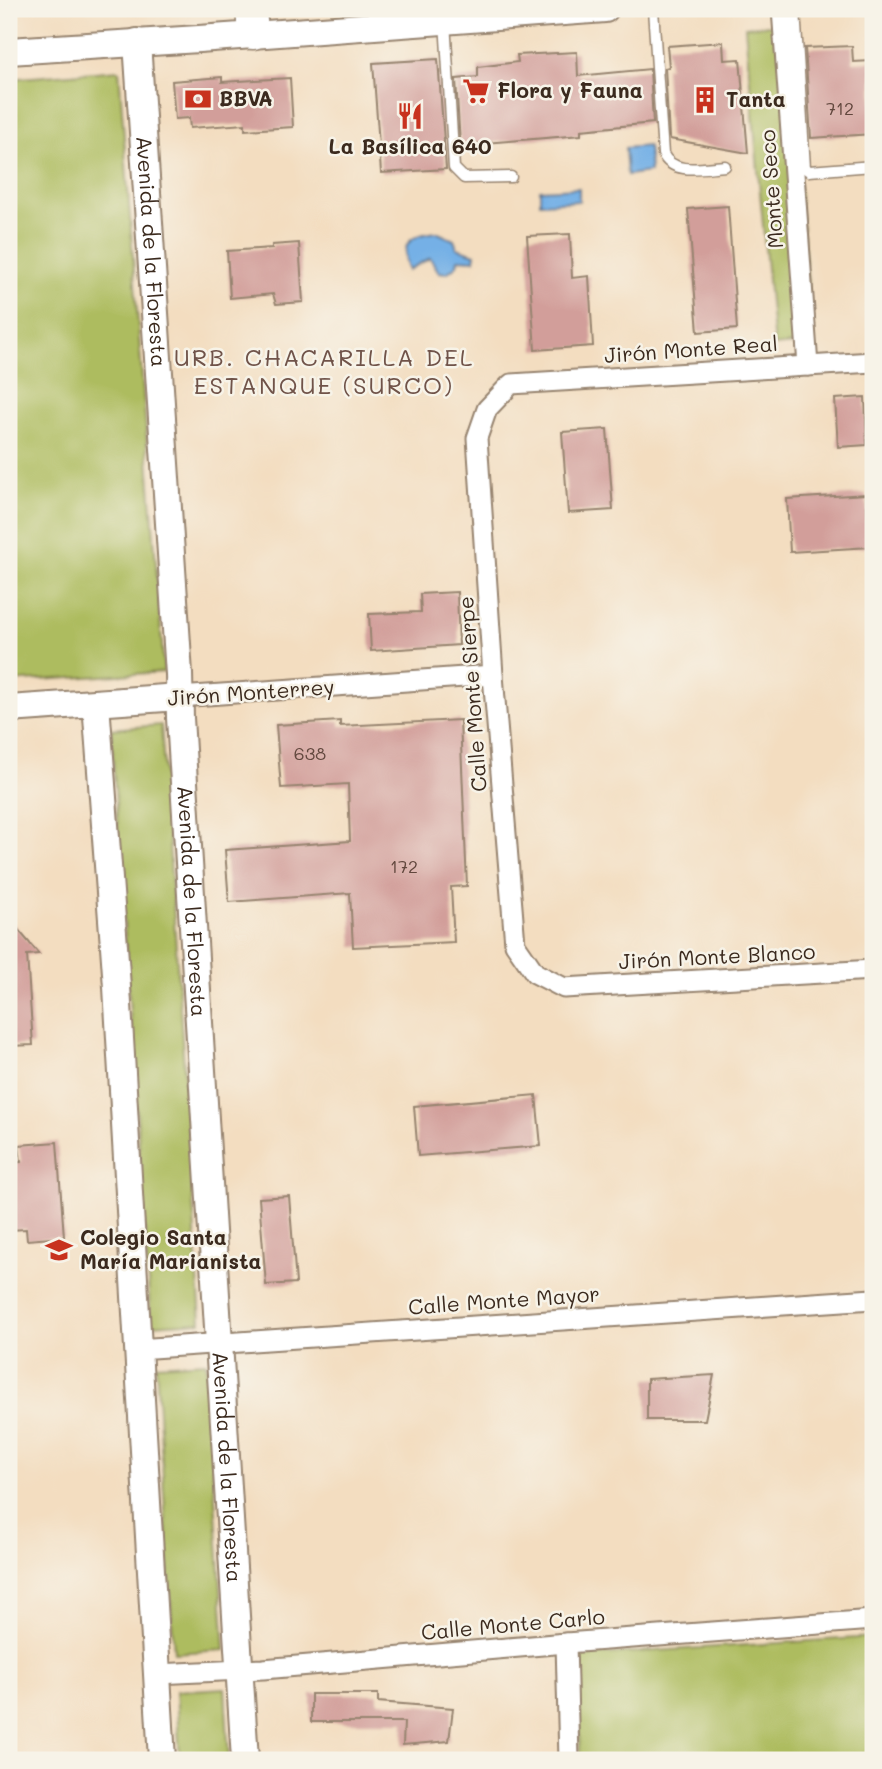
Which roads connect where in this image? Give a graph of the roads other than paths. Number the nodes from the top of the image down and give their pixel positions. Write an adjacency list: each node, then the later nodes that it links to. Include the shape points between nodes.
1 (605, 9): 5 (street)
2 (653, 9): 9 (lane, via 663,154 674,167)
3 (782, 9): 13 (street, Monte Seco)
4 (795, 9): 10 (lane, via 805,168)
5 (444, 20): 6 (street); 11 (lane, via 454,169 464,178)
6 (252, 22): 7 (street)
7 (137, 43): 8 (street); 16 (street, Avenida de la Floresta)
8 (9, 51)
9 (724, 166)
10 (873, 166)
11 (511, 177)
12 (873, 362): 13 (street, Jirón Monte Real)
13 (808, 366): 14 (street, Jirón Monte Real)
14 (511, 384): 15 (street, Calle Monte Sierpe, via 487,409 477,439)
15 (493, 675): 16 (street, Jirón Monterrey); 20 (street, Calle Monte Sierpe, via 515,944 535,973)
16 (179, 697): 17 (street, Jirón Monterrey); 22 (street, Avenida de la Floresta)
17 (96, 703): 18 (street, Jirón Monterrey); 23 (street)
18 (9, 709)
19 (873, 970): 20 (street, Jirón Monte Blanco)
20 (564, 989)
21 (873, 1299): 22 (street, Calle Monte Mayor)
22 (219, 1343): 23 (street, Calle Monte Mayor); 26 (street, Avenida de la Floresta)
23 (137, 1349): 27 (street)
24 (873, 1620): 25 (street, Calle Monte Carlo)
25 (566, 1643): 26 (street, Calle Monte Carlo); 30 (street)
26 (239, 1669): 27 (street, Calle Monte Carlo); 29 (street, Avenida de la Floresta)
27 (157, 1674): 28 (street)
28 (162, 1760)
29 (245, 1760)
30 (569, 1760)

